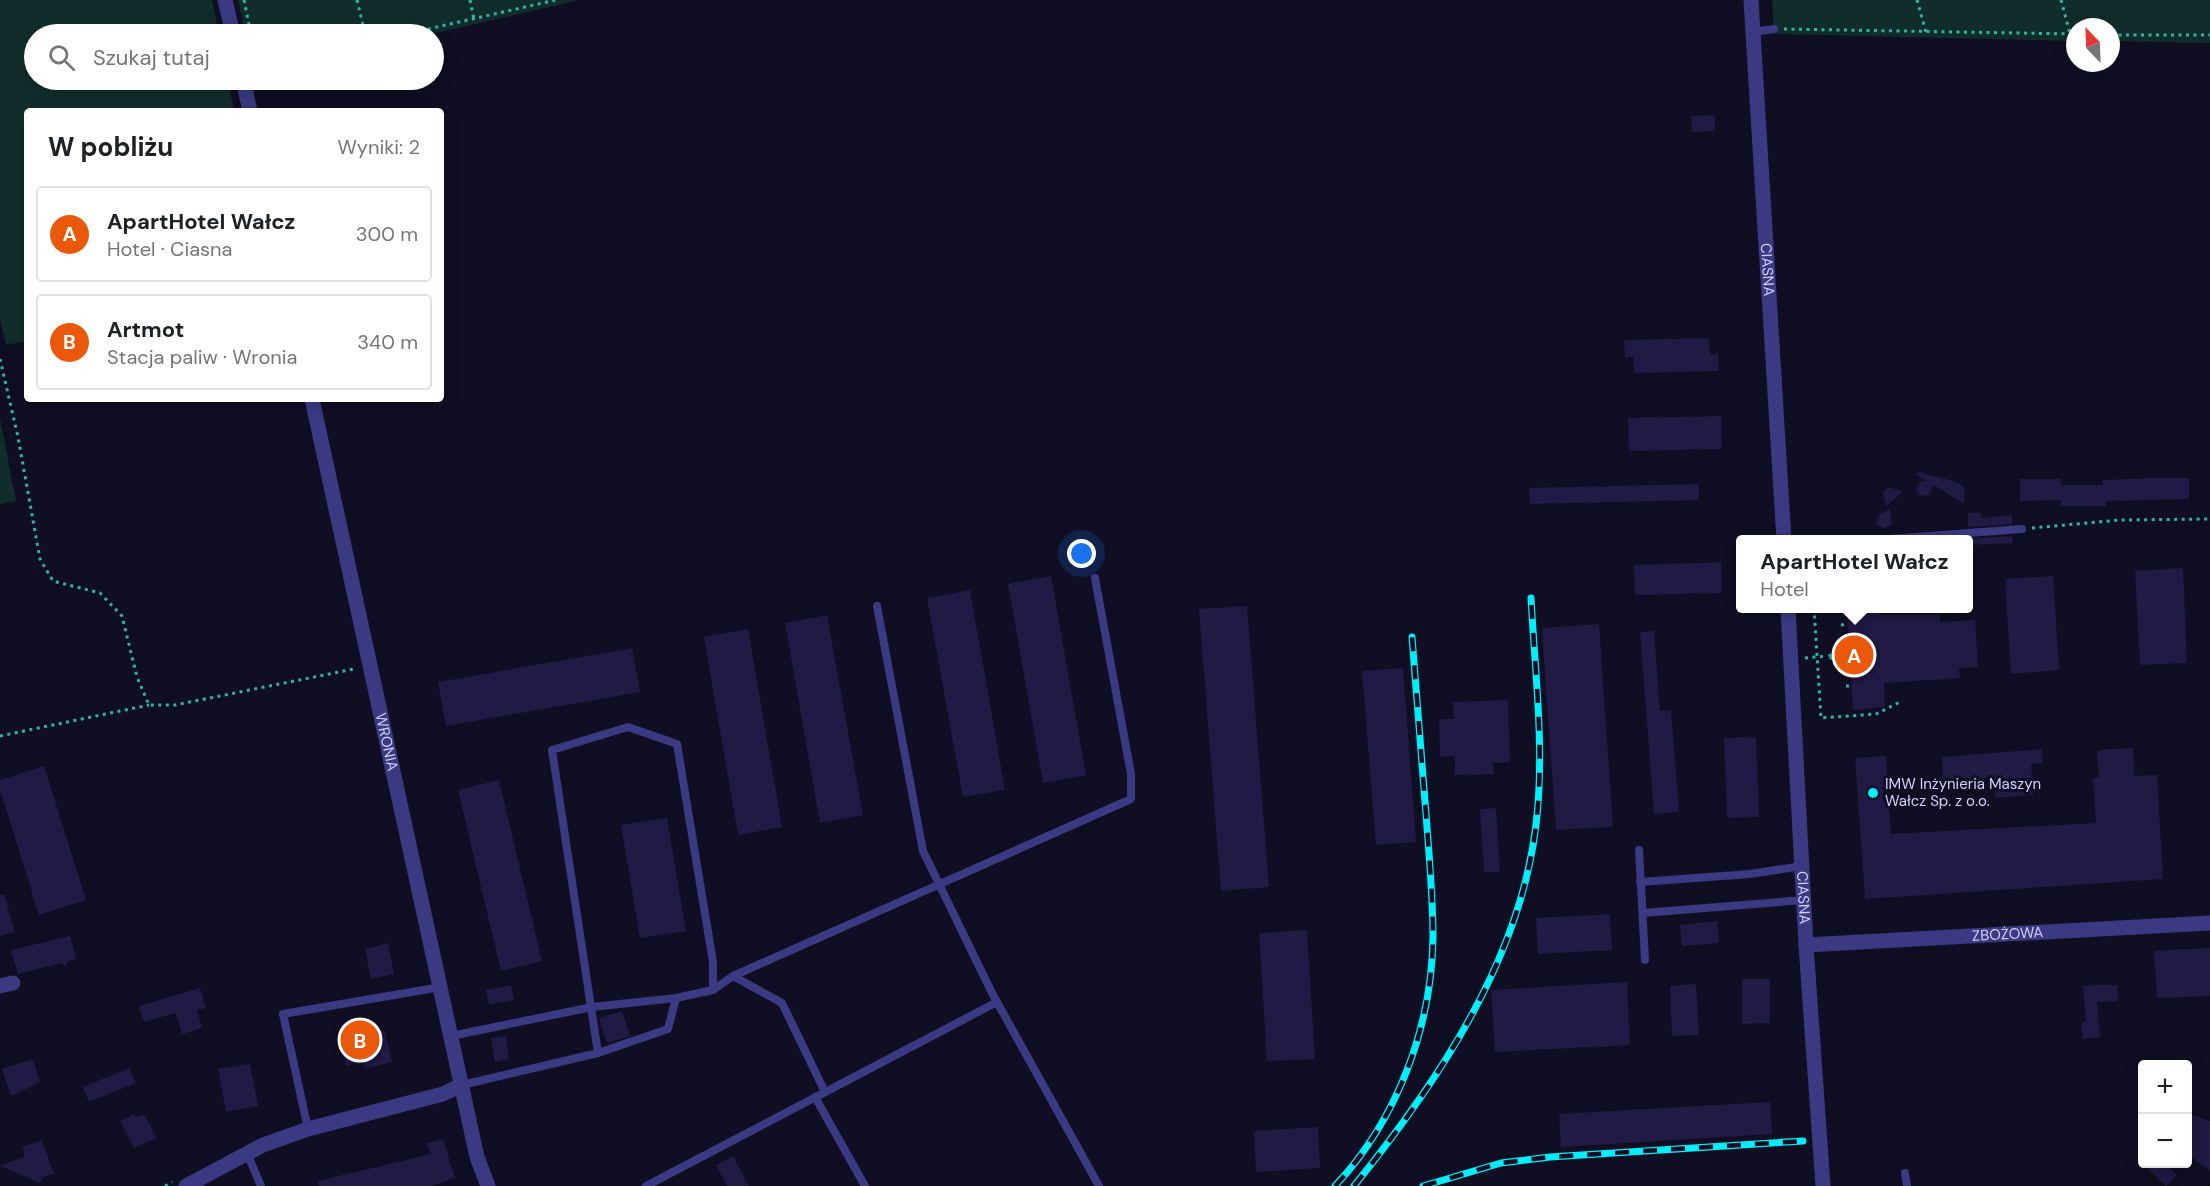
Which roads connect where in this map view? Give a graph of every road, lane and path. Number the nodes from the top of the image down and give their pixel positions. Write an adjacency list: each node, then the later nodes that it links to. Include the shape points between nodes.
1 (225, 0): 11 (street)
2 (244, 0): 12 (path)
3 (357, 0): 13 (path)
4 (470, 0): 9 (path)
5 (556, 0): 9 (path)
6 (1751, 0): 16 (street, CIASNA)
7 (1917, 0): 17 (path)
8 (2061, 0): 10 (path)
9 (474, 19): 14 (path)
10 (2066, 19)
11 (231, 24)
12 (249, 24)
13 (363, 24)
14 (444, 26)
15 (1774, 29): 16 (lane); 17 (path)
16 (1753, 32): 27 (street, CIASNA)
17 (1926, 32): 18 (path)
18 (2066, 34)
19 (2120, 35): 20 (path)
20 (2210, 35)
21 (245, 90): 22 (street)
22 (249, 108)
23 (0, 359): 44 (path, via 39,559 53,581 100,593 122,616)
24 (313, 402): 40 (street, WRONIA)
25 (2210, 519): 26 (path, via 2120,520)
26 (2022, 529): 28 (lane)
27 (1784, 535)
28 (1942, 535)
29 (1095, 578): 49 (lane, via 1131,774 1131,799)
30 (877, 606): 49 (lane, via 923,851)
31 (1788, 613): 39 (street, CIASNA)
32 (1814, 613): 37 (path)
33 (1848, 624): 34 (path)
34 (1841, 625)
35 (1846, 652): 36 (path)
36 (1827, 656): 37 (path); 38 (path, via 1833,660)
37 (1817, 657): 39 (path); 43 (path, via 1821,718 1876,714)
38 (1846, 658)
39 (1791, 659): 47 (street, CIASNA)
40 (371, 666): 44 (path, via 175,705); 56 (street, WRONIA)
41 (1846, 686): 42 (path)
42 (1851, 686)
43 (1902, 701)
44 (149, 705): 45 (path)
45 (0, 736)
46 (1639, 850): 48 (lane)
47 (1802, 866): 48 (lane); 50 (street, CIASNA)
48 (1640, 882): 51 (lane)
49 (938, 885): 55 (lane); 59 (lane)
50 (1804, 900): 51 (lane); 53 (street, CIASNA)
51 (1643, 913): 54 (lane)
52 (2210, 923): 53 (street, ZBOŻOWA)
53 (1806, 945): 75 (street, CIASNA)
54 (1645, 960)
55 (734, 976): 57 (lane); 64 (lane, via 782,1004)
56 (441, 987): 61 (street, WRONIA); 66 (lane, via 283,1014)
57 (713, 990): 58 (lane); 60 (lane, via 713,962 676,744 628,727 552,750)
58 (676, 998): 60 (lane); 62 (lane, via 668,1029)
59 (997, 1002): 64 (lane); 74 (lane)
60 (592, 1007): 61 (lane); 62 (lane)
61 (451, 1036): 63 (street, WRONIA)
62 (598, 1053): 63 (lane)
63 (462, 1085): 66 (street, via 443,1094); 71 (street, WRONIA, via 477,1157)
64 (825, 1092): 65 (lane)
65 (815, 1097): 72 (lane); 73 (lane)
66 (308, 1129): 67 (street)
67 (247, 1153): 69 (street); 70 (lane)
68 (1905, 1173): 76 (lane)
69 (186, 1186)
70 (261, 1186)
71 (488, 1186)
72 (646, 1186)
73 (865, 1186)
74 (1099, 1186)
75 (1823, 1186)
76 (1906, 1186)

